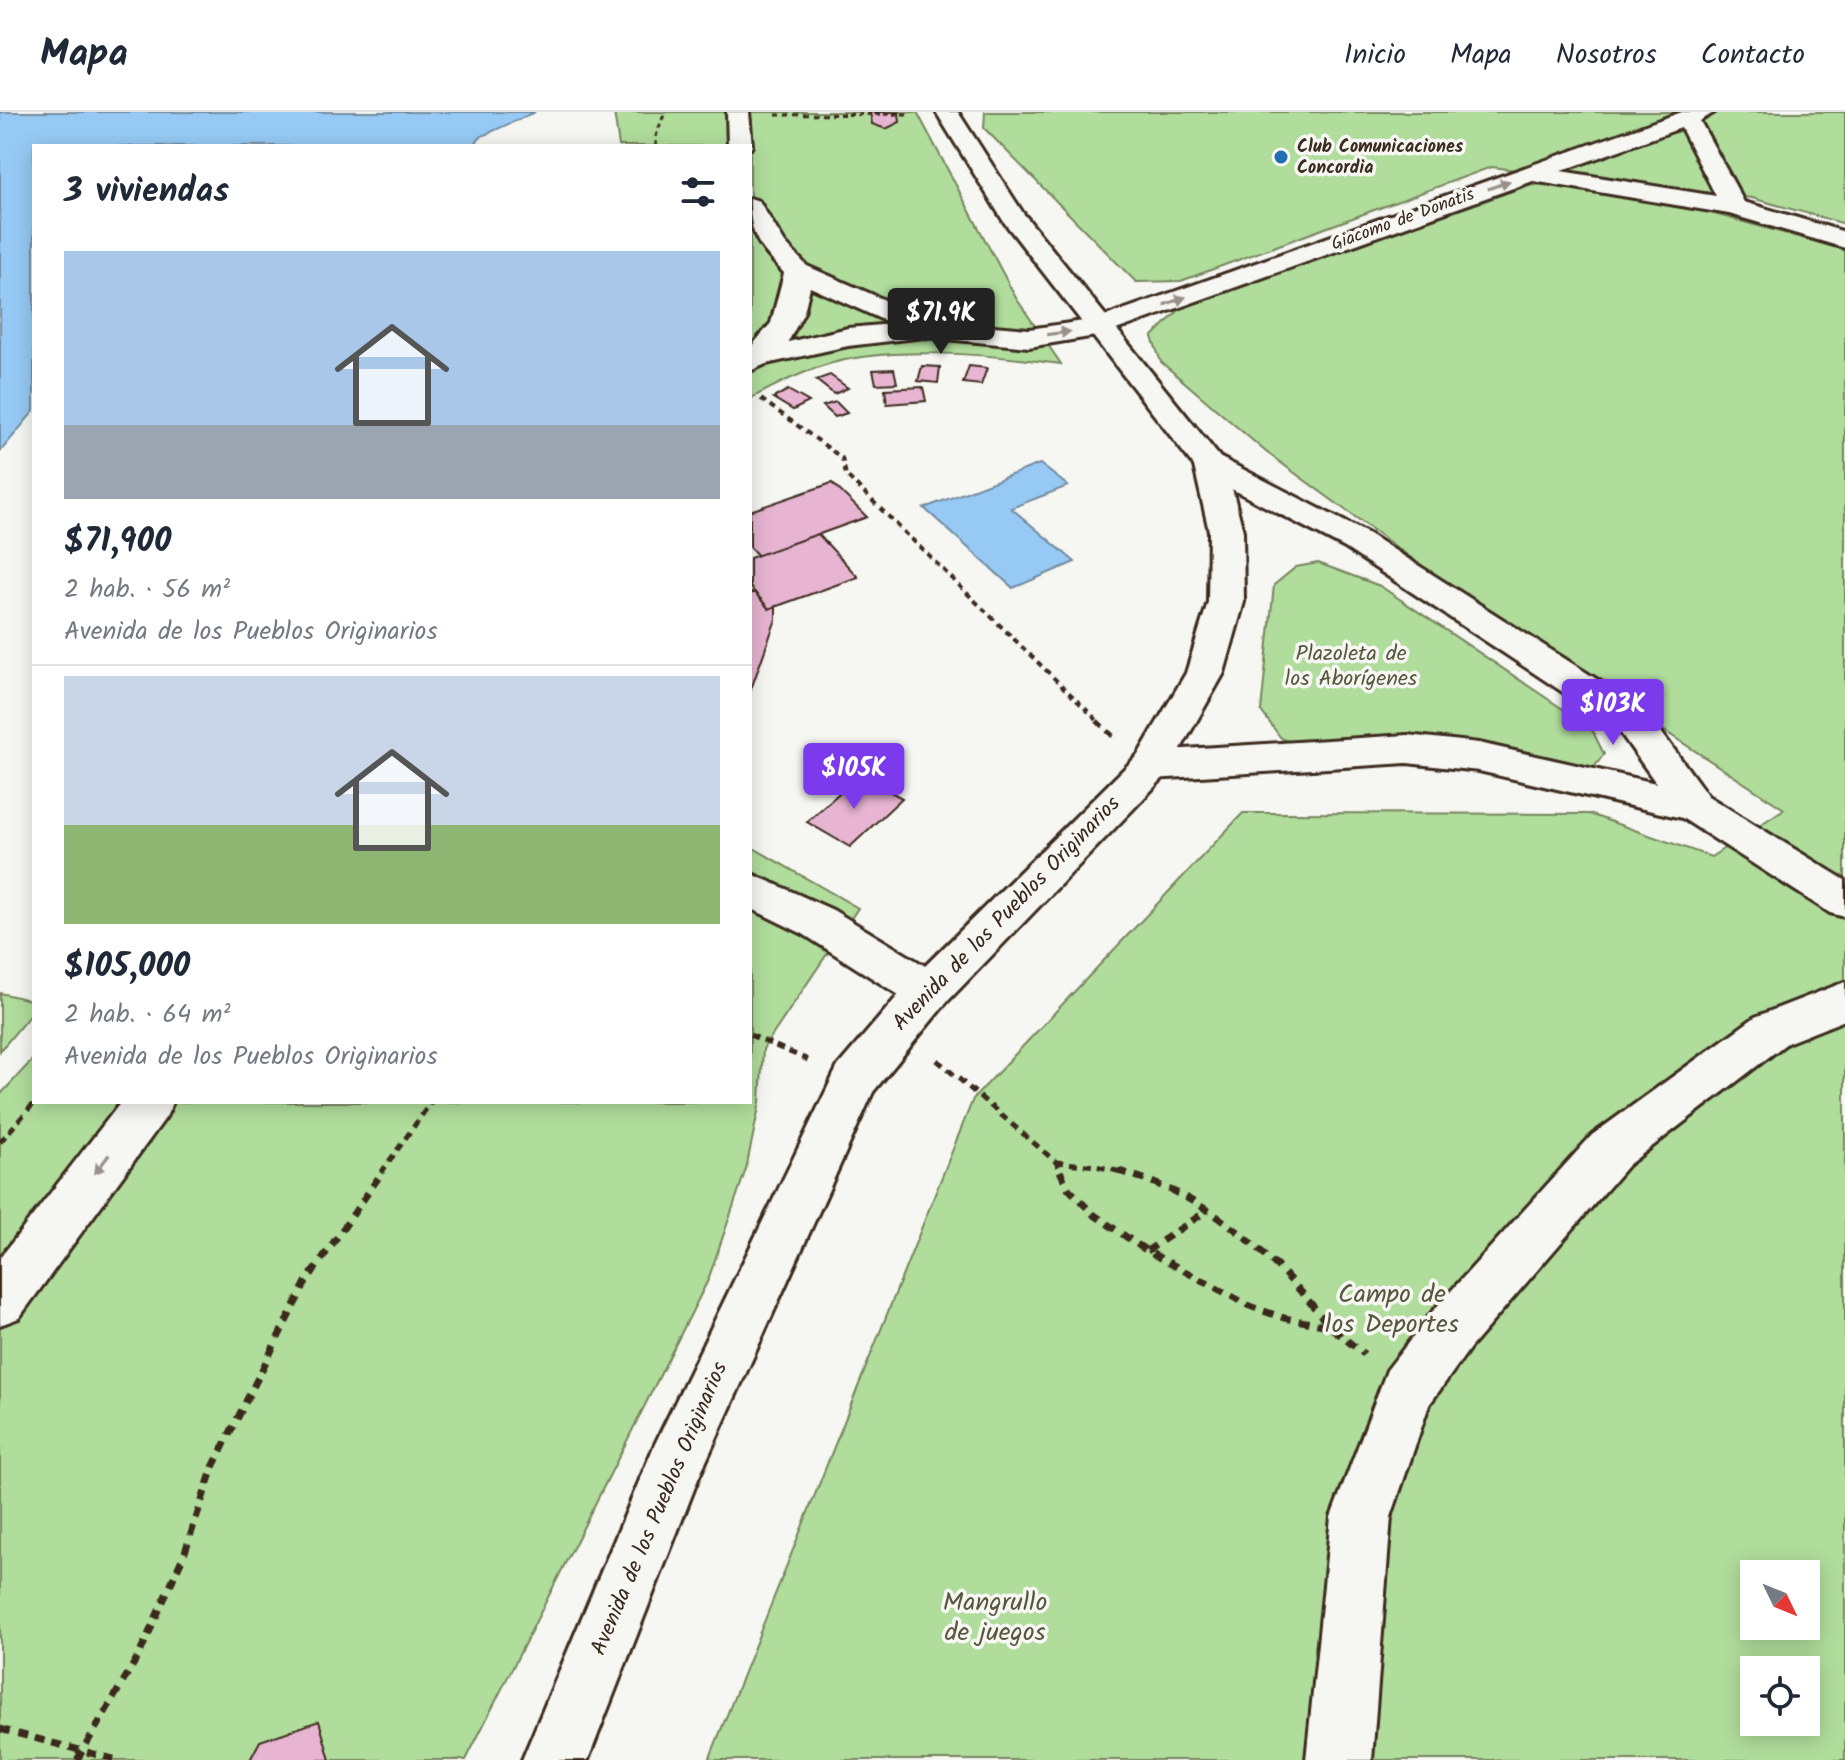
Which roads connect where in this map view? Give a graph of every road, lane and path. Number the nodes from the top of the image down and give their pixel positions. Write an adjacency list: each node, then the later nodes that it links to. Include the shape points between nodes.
1 (665, 112): 5 (path)
2 (947, 113): 3 (path); 12 (street, Avenida de los Pueblos Originarios, via 1013,217)
3 (738, 114): 6 (street)
4 (1696, 115): 7 (street, Giacomo de Donatis); 8 (street)
5 (656, 144)
6 (740, 144)
7 (1532, 174): 8 (street); 12 (street, Giacomo de Donatis, one-way to 7)
8 (1734, 207): 10 (street)
9 (752, 209): 11 (street, via 774,247)
10 (1845, 240)
11 (798, 272): 13 (street); 14 (street, via 789,318)
12 (1102, 327): 13 (street, Giacomo de Donatis, one-way to 12, via 1029,338); 16 (street, Avenida de los Pueblos Originarios)
13 (928, 329): 14 (street, via 848,337)
14 (754, 360)
15 (757, 395): 17 (path, via 842,458 846,475)
16 (1210, 465): 17 (street, Avenida de los Pueblos Originarios, via 1226,531 1226,602 1205,673); 18 (street, via 1357,541 1631,719)
17 (1148, 768): 18 (street, via 1407,749 1479,757); 21 (street, Avenida de los Pueblos Originarios)
18 (1694, 806): 20 (street)
19 (752, 890): 21 (street, via 818,922)
20 (1845, 901)
21 (929, 991): 23 (street, Avenida de los Pueblos Originarios)
22 (1845, 1000): 35 (street, via 1771,1030 1610,1150 1451,1330)
23 (897, 1026): 25 (street, Avenida de los Pueblos Originarios); 30 (path)
24 (752, 1036): 25 (path)
25 (855, 1080): 40 (street, Avenida de los Pueblos Originarios, via 674,1466)
26 (33, 1104): 29 (path)
27 (147, 1104): 33 (street, one-way to 33)
28 (430, 1104): 37 (path, via 306,1282 213,1467 185,1552 140,1653)
29 (0, 1142)
30 (1056, 1162): 31 (path, via 1091,1163 1146,1178); 32 (path, via 1068,1188 1093,1214)
31 (1208, 1210): 32 (path); 34 (path, via 1287,1273)
32 (1147, 1251): 34 (path, via 1252,1307)
33 (0, 1300)
34 (1329, 1326): 35 (path)
35 (1407, 1389): 41 (street, via 1361,1517)
36 (0, 1729): 37 (path)
37 (83, 1750): 38 (path); 39 (path)
38 (77, 1760)
39 (117, 1760)
40 (555, 1760)
41 (1339, 1760)

